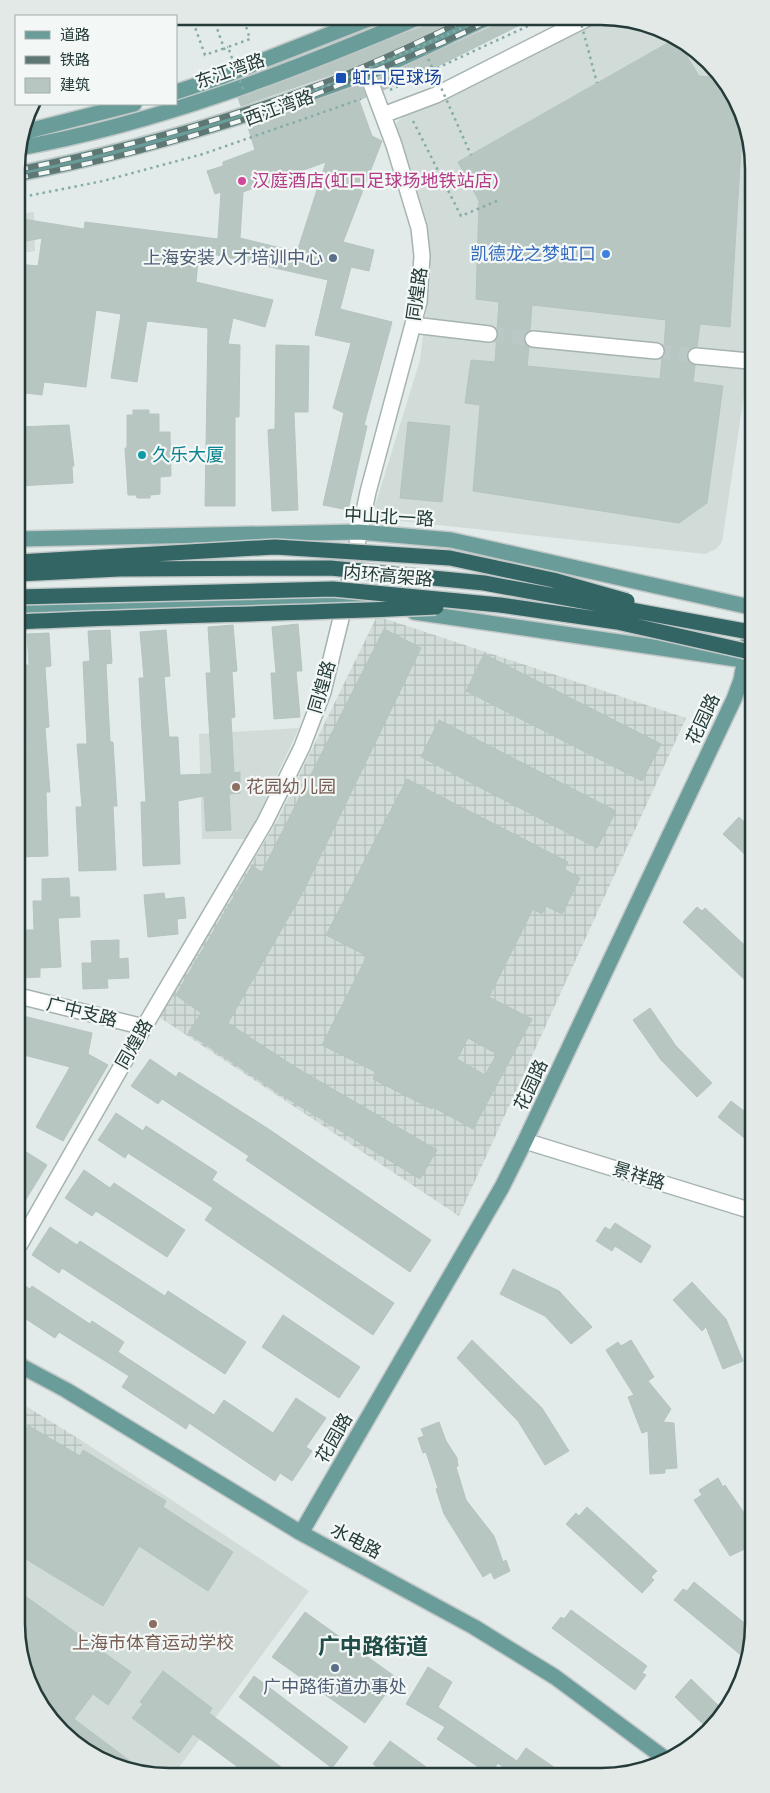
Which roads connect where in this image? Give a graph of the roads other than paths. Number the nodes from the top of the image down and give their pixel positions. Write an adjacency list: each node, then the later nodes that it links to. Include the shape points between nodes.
1 (353, 25): 6 (main road, 东江湾路)
2 (401, 25): 10 (main road, 东江湾路, via 335,53 157,116)
3 (472, 25): 5 (main road, 西江湾路)
4 (574, 25): 8 (street)
5 (367, 73): 8 (street, 同煌路); 11 (main road, 西江湾路, via 286,102 140,146)
6 (178, 91)
7 (130, 105): 9 (main road)
8 (386, 122): 12 (street, 同煌路, via 418,228 422,256 419,302)
9 (31, 130)
10 (27, 147)
11 (25, 172)
12 (413, 325): 13 (street); 18 (street, 同煌路)
13 (490, 334)
14 (533, 339): 15 (street)
15 (656, 351)
16 (696, 356): 17 (street)
17 (745, 361)
18 (359, 532): 19 (main road, 中山北一路); 23 (street, 同煌路); 25 (main road, 中山北一路, via 451,540)
19 (25, 539)
20 (25, 562): 28 (highway, bridge, via 275,547 450,558 552,580)
21 (25, 574): 28 (highway, 内环高架路, bridge, via 119,569 330,568 484,583)
22 (25, 597): 24 (highway, 内环高架路, bridge, via 333,589)
23 (345, 602): 26 (main road, via 262,601); 30 (main road); 34 (street, 同煌路, via 323,692 287,782)
24 (500, 605): 27 (highway, bridge); 31 (highway, 内环高架路, bridge, via 617,622)
25 (745, 606)
26 (25, 612)
27 (25, 622)
28 (706, 622): 29 (highway, 内环高架路, bridge)
29 (745, 632)
30 (745, 657)
31 (745, 657)
32 (745, 669): 35 (main road, 花园路, via 734,699)
33 (25, 997): 34 (street, 广中支路)
34 (144, 1027): 37 (street, 同煌路)
35 (525, 1141): 36 (street, 景祥路); 39 (main road, 花园路, via 502,1187)
36 (745, 1209)
37 (25, 1235)
38 (25, 1369): 39 (main road, 水电路, via 66,1390)
39 (301, 1533): 40 (main road, 水电路, via 474,1628 555,1677)
40 (660, 1755)

